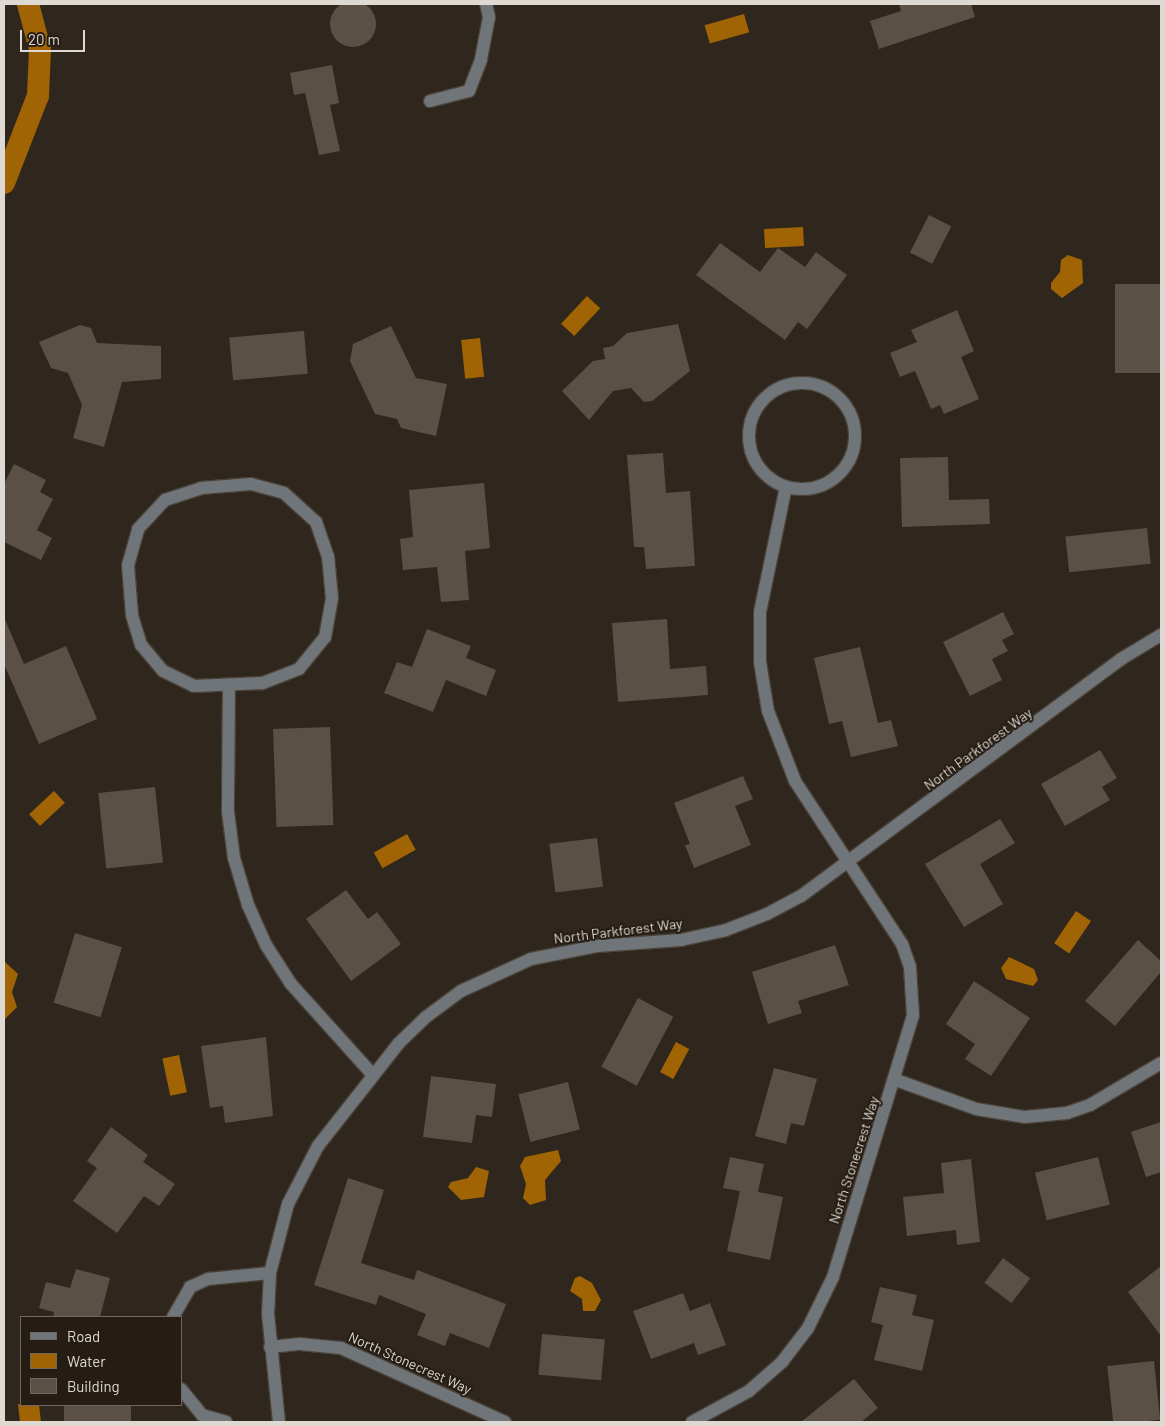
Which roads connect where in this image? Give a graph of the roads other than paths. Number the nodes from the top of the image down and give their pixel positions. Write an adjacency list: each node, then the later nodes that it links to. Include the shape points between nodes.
1 (486, 4): 2 (street, via 488,17 481,59 469,91)
2 (430, 101)
3 (786, 487): 3 (street, via 758,467 750,451 752,416 761,401 790,383 825,388 840,398 850,412 855,429 854,447 848,463 829,481 804,489); 6 (street, North Stonecrest Way, via 760,612 763,686 775,736 795,781)
4 (1161, 635): 6 (street, North Parkforest Way, via 1122,659)
5 (229, 686): 5 (street, via 186,682 163,671 141,645 132,615 128,565 138,529 165,500 200,488 251,484 284,493 316,522 328,556 332,598 325,637 298,669 262,683); 8 (street, via 228,812 234,858 248,906 266,944 291,984)
6 (849, 862): 8 (street, North Parkforest Way, via 801,896 726,930 681,940 564,951 495,973 426,1017); 9 (street, North Stonecrest Way, via 891,921 910,967 913,1016)
7 (1161, 1063): 9 (street, via 1090,1105 1067,1113 1025,1118 976,1109)
8 (373, 1075): 10 (street, North Parkforest Way, via 318,1146 300,1177 278,1236)
9 (896, 1080): 17 (street, North Stonecrest Way, via 833,1277 808,1328 782,1362 749,1391)
10 (270, 1274): 11 (street, via 227,1276 190,1287); 12 (street, North Parkforest Way)
11 (174, 1316)
12 (270, 1347): 15 (street, North Parkforest Way); 16 (street, North Stonecrest Way, via 300,1344 341,1348)
13 (182, 1390): 14 (street, via 202,1414)
14 (226, 1422)
15 (279, 1422)
16 (505, 1422)
17 (692, 1422)

